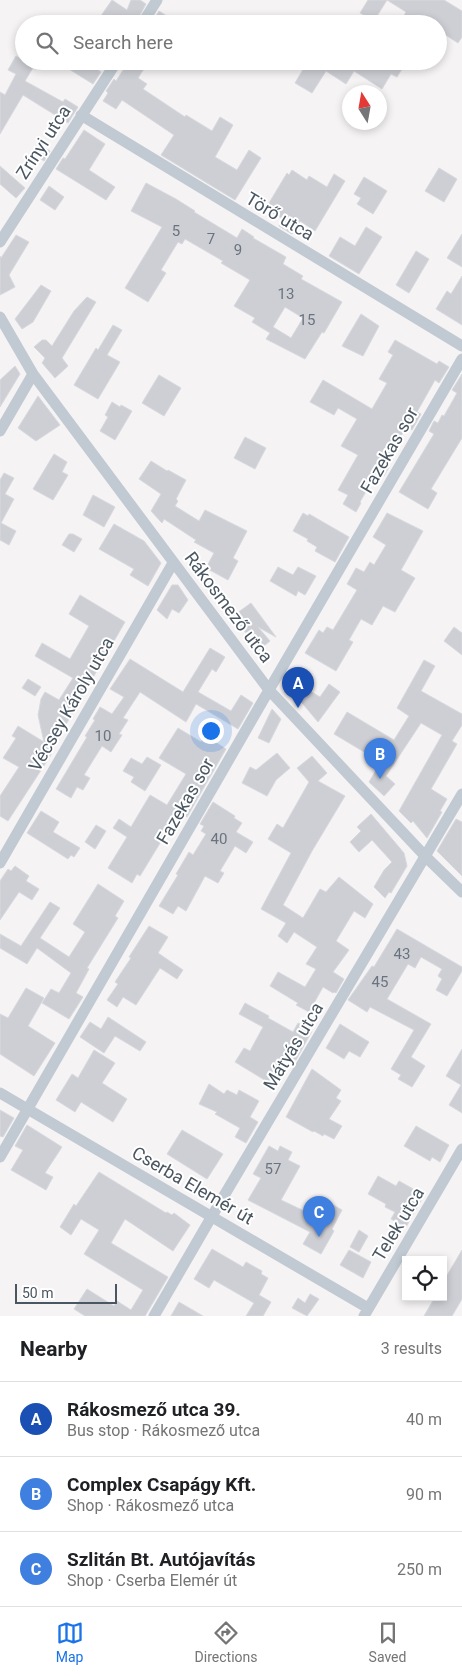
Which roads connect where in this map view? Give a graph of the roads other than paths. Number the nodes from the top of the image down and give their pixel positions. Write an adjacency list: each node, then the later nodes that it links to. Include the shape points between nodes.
1 (157, 0): 2 (street)
2 (148, 15)
3 (111, 70): 4 (street, Zrínyi utca)
4 (81, 115): 5 (street, Zrínyi utca); 7 (street, Törő utca)
5 (0, 242)
6 (0, 318): 9 (street, Rákosmező utca)
7 (462, 346)
8 (462, 359): 12 (street, Fazekas sor)
9 (33, 374): 10 (street); 11 (street, Rákosmező utca)
10 (0, 432)
11 (173, 562): 12 (street, Rákosmező utca); 15 (street, Vécsey Károly utca)
12 (269, 690): 14 (street, Rákosmező utca); 18 (street, Fazekas sor)
13 (462, 794): 14 (street, Mátyás utca)
14 (426, 857): 16 (street, Rákosmező utca); 21 (street, Mátyás utca)
15 (0, 863)
16 (462, 892)
17 (0, 1093): 18 (street, Cserba Elemér út)
18 (27, 1109): 20 (street, Fazekas sor); 21 (street, Cserba Elemér út)
19 (462, 1150): 22 (street, Telek utca)
20 (0, 1157)
21 (212, 1216): 22 (street, Cserba Elemér út); 23 (street, Mátyás utca)
22 (366, 1312)
23 (154, 1316)

